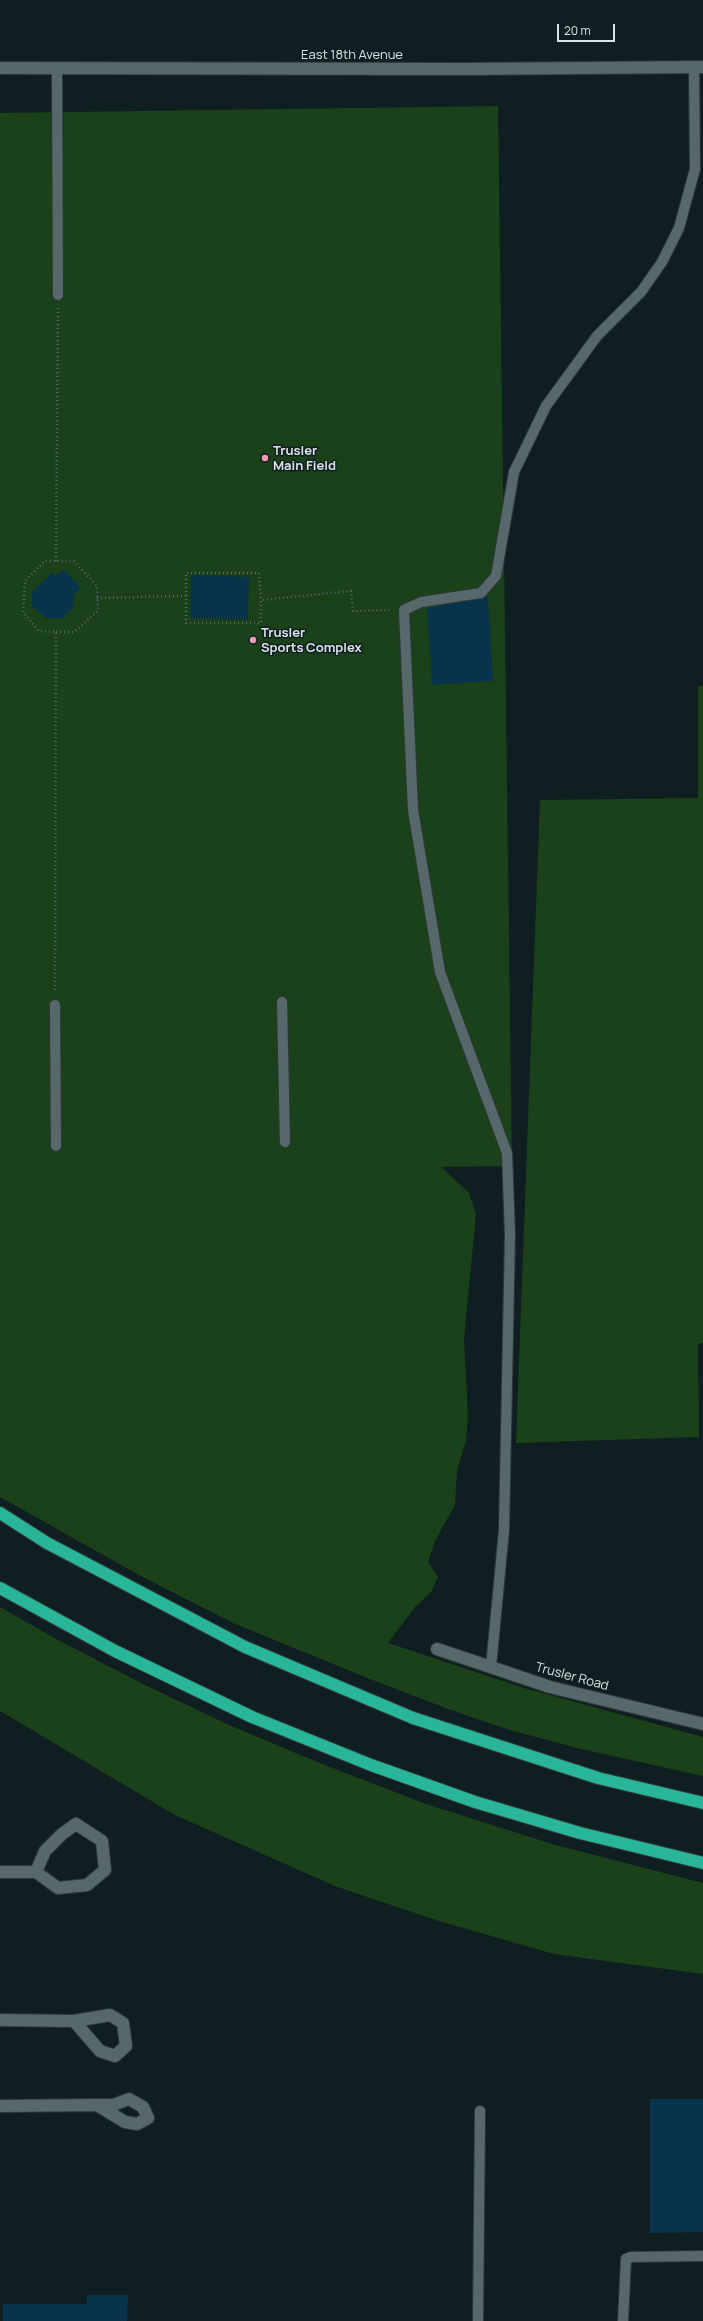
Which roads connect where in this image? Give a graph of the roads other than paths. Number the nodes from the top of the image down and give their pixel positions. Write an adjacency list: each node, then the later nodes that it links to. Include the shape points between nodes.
1 (698, 67): 3 (street, East 18th Avenue); 12 (lane, via 696,169 679,228 662,262 641,292 597,336 546,406 514,472 496,576 481,593 421,602 404,610 413,810 440,972 507,1153 510,1235 504,1530)
2 (0, 68): 3 (street, East 18th Avenue)
3 (57, 68): 4 (lane)
4 (58, 295)
5 (282, 1002): 7 (lane)
6 (55, 1005): 8 (lane)
7 (285, 1142)
8 (56, 1146)
9 (0, 1513): 14 (highway, via 47,1542 245,1648 406,1715 598,1778)
10 (0, 1588): 15 (highway, via 116,1651 252,1717 371,1765 475,1802 572,1831)
11 (437, 1649): 12 (street, Trusler Road)
12 (491, 1667): 13 (street, Trusler Road, via 550,1687)
13 (703, 1724)
14 (703, 1803)
15 (703, 1863)
16 (0, 1872): 17 (street)
17 (36, 1872): 17 (street, via 58,1888 87,1885 105,1870 102,1841 76,1824 45,1851)
18 (0, 2020): 19 (street)
19 (74, 2021)
20 (97, 2105): 21 (street)
21 (0, 2106)
22 (480, 2111): 24 (lane)
23 (703, 2256): 25 (lane, via 626,2259)
24 (478, 2321)
25 (622, 2321)

